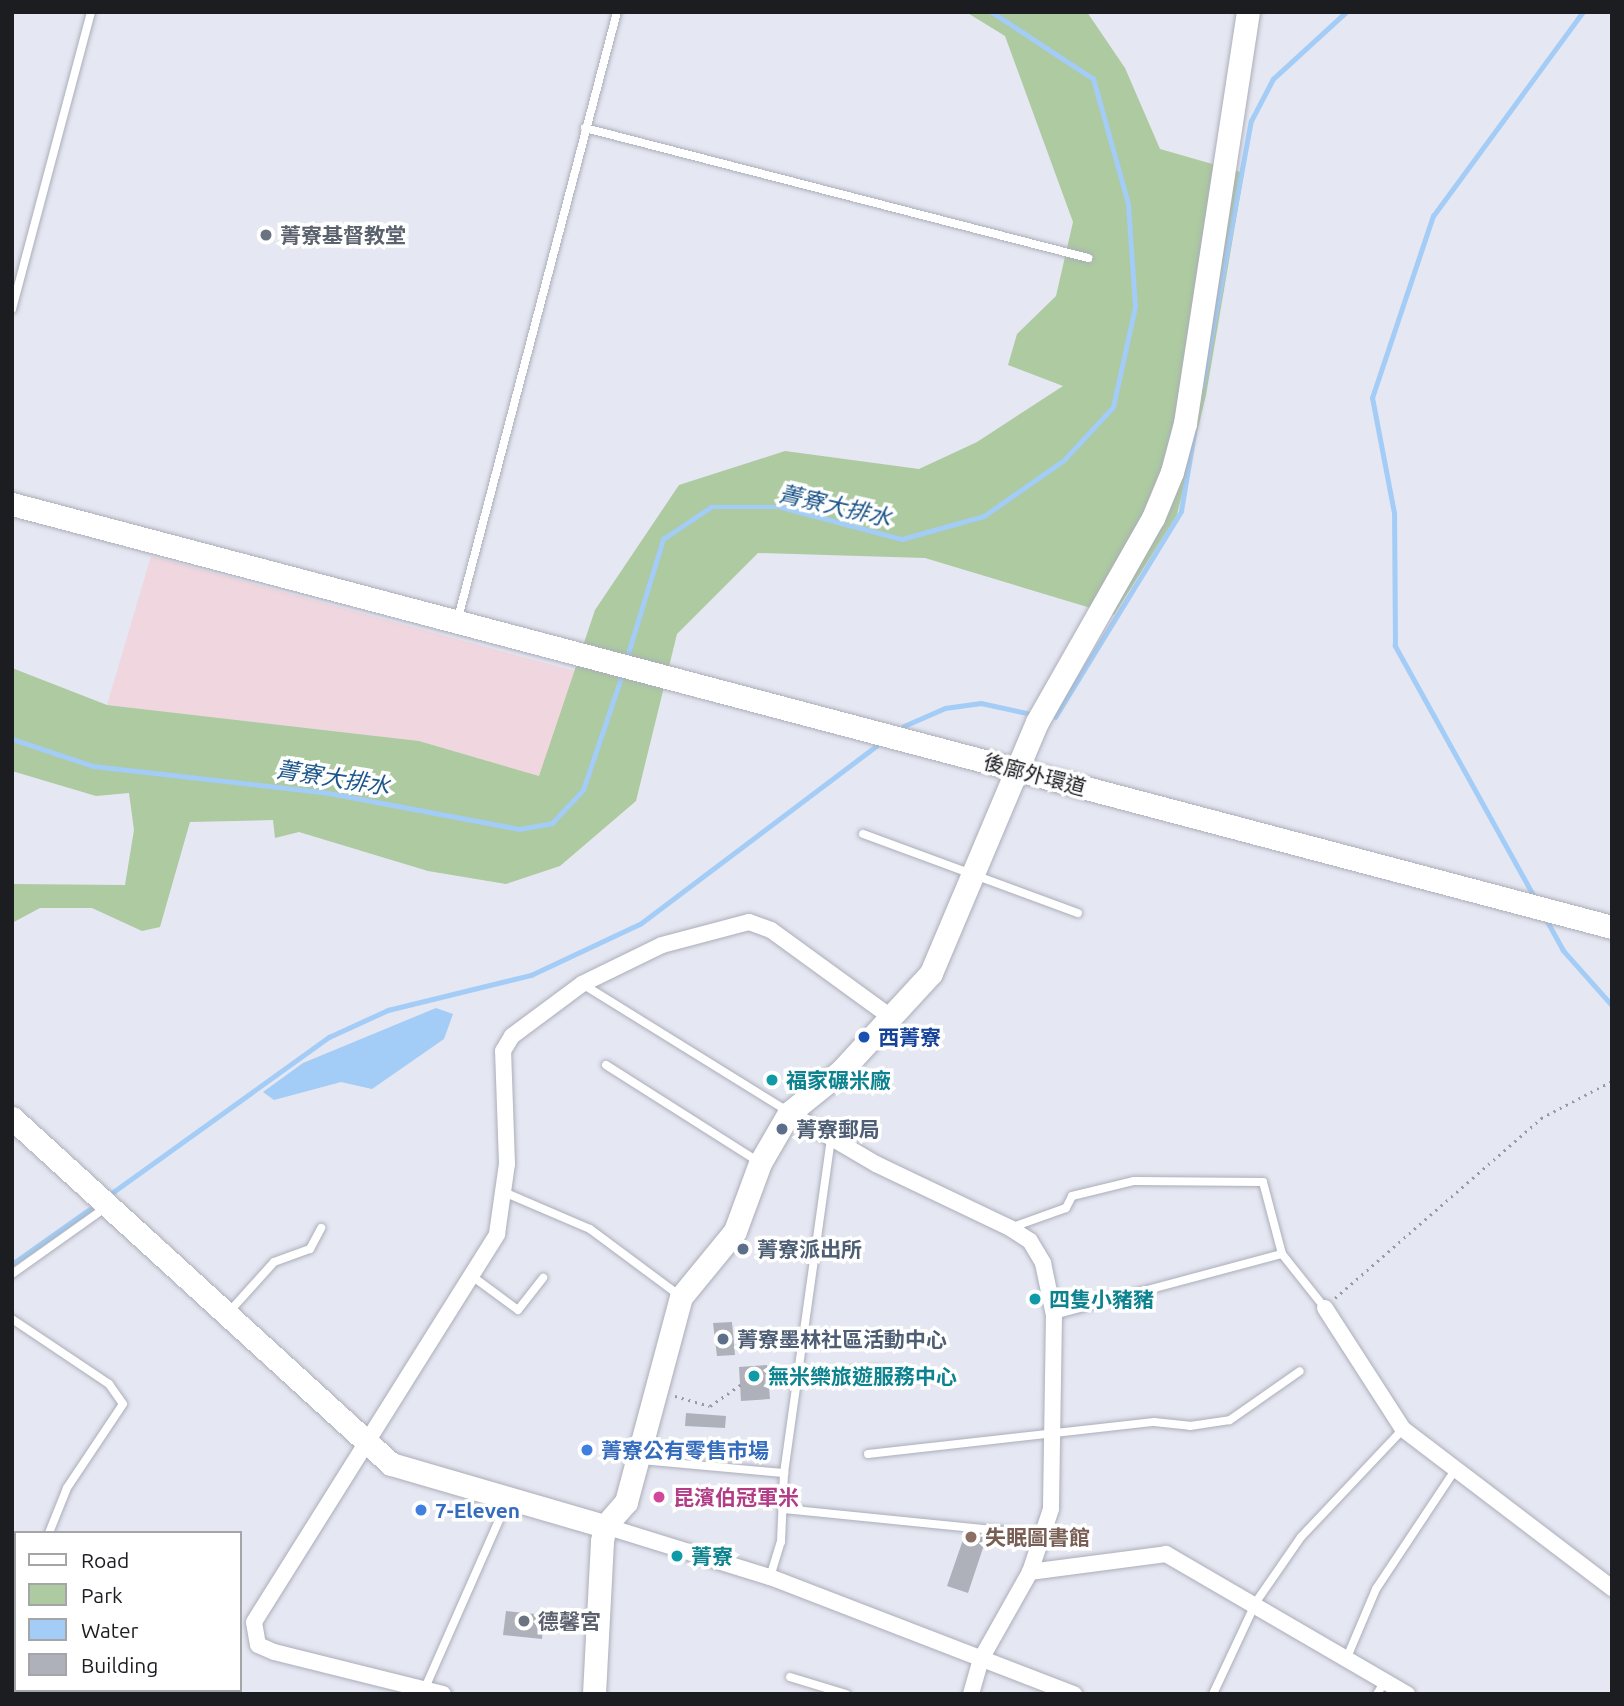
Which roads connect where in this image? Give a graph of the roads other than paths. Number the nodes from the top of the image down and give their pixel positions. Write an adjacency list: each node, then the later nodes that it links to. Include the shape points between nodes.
1 (92, 12): 6 (lane)
2 (617, 12): 4 (lane)
3 (1248, 12): 9 (street, via 1185,422 1172,472 1153,518)
4 (585, 128): 5 (lane); 8 (lane)
5 (1088, 258)
6 (12, 309)
7 (12, 504): 8 (street, 後廍外環道)
8 (458, 621): 9 (street, 後廍外環道)
9 (1014, 769): 11 (street); 13 (street, 後廍外環道)
10 (863, 834): 11 (lane)
11 (971, 871): 12 (lane); 15 (street, via 931,973)
12 (1078, 913)
13 (1601, 924)
14 (582, 984): 15 (street, via 662,945 749,922 771,930); 17 (lane); 21 (street, via 512,1036 503,1051)
15 (892, 1018): 17 (street)
16 (606, 1065): 20 (lane)
17 (789, 1113): 19 (street); 20 (street)
18 (12, 1118): 22 (street)
19 (831, 1137): 24 (street); 35 (lane)
20 (760, 1163): 29 (street, via 735,1231)
21 (506, 1193): 27 (street, via 497,1234); 29 (lane, via 590,1229)
22 (108, 1206): 26 (lane); 31 (street)
23 (321, 1228): 31 (lane, via 310,1249 274,1262)
24 (1010, 1228): 25 (lane, via 1066,1208 1072,1196 1134,1181 1263,1182); 32 (street, via 1030,1241 1043,1263)
25 (1282, 1254): 30 (lane); 32 (lane)
26 (12, 1273)
27 (472, 1276): 28 (lane, via 518,1310); 39 (street)
28 (542, 1278)
29 (681, 1297): 41 (street)
30 (1325, 1308): 37 (street)
31 (227, 1314): 39 (street)
32 (1054, 1315): 38 (street)
33 (12, 1319): 47 (lane, via 109,1384 123,1404 67,1488)
34 (1300, 1371): 38 (lane, via 1230,1420)
35 (802, 1376): 36 (lane, via 875,1370); 43 (lane)
36 (943, 1377)
37 (1403, 1429): 42 (street); 52 (lane, via 1301,1537)
38 (1055, 1433): 40 (lane); 48 (street)
39 (366, 1447): 44 (street, via 432,1481); 57 (street, via 265,1598 253,1634 274,1652)
40 (868, 1454)
41 (639, 1460): 43 (lane); 46 (street, via 626,1502)
42 (1455, 1470): 51 (street); 53 (lane, via 1376,1589)
43 (784, 1473): 45 (lane)
44 (509, 1499): 46 (street); 57 (lane)
45 (783, 1509): 48 (lane); 50 (lane)
46 (605, 1526): 50 (street); 59 (street)
47 (50, 1531)
48 (1044, 1535): 49 (street)
49 (1030, 1572): 52 (street, via 1113,1556 1166,1554); 54 (street)
50 (770, 1577): 54 (street)
51 (1612, 1588)
52 (1256, 1602): 53 (street); 63 (lane)
53 (1348, 1656): 56 (street)
54 (981, 1659): 61 (street); 62 (street)
55 (790, 1677): 60 (lane)
56 (1381, 1687): 64 (street)
57 (415, 1689): 58 (street)
58 (443, 1694)
59 (594, 1694)
60 (846, 1694)
61 (971, 1694)
62 (1074, 1694)
63 (1213, 1694)
64 (1407, 1694)

